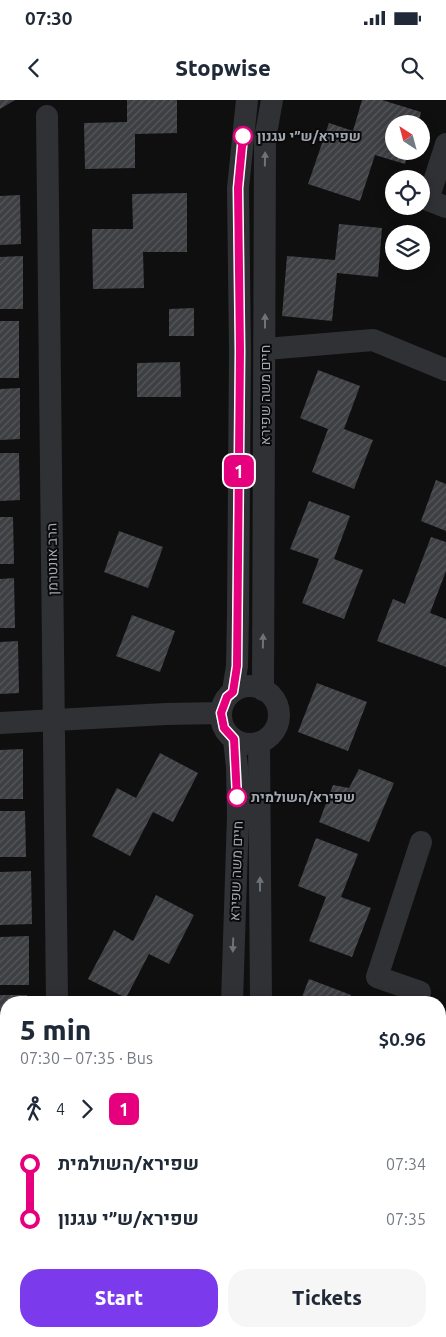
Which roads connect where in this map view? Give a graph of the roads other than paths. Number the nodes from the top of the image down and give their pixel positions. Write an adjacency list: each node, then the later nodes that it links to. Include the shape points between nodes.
1 (247, 100): 9 (street, חיים משה שפירא, via 238,188 238,605 237,666)
2 (272, 100): 6 (street, חיים משה שפירא, one-way to 2, via 265,140)
3 (47, 116): 11 (street, הרב אונטרמן)
4 (446, 144): 5 (street, via 428,200)
5 (446, 206)
6 (266, 349): 7 (street, via 373,340); 8 (street, חיים משה שפירא, one-way to 6)
7 (446, 370)
8 (263, 690): 9 (street, via 248,686); 14 (street, via 271,696 279,713 274,731)
9 (233, 692): 10 (street, via 227,697)
10 (221, 713): 11 (street); 13 (street, via 224,728)
11 (54, 719): 12 (street); 16 (street, הרב אונטרמן)
12 (0, 723)
13 (234, 739): 14 (street, via 242,743); 17 (street, חיים משה שפירא, one-way to 17, via 238,815)
14 (259, 743): 18 (street, חיים משה שפירא, one-way to 14)
15 (421, 842): 19 (street, via 377,977 420,992)
16 (57, 996)
17 (232, 996)
18 (261, 996)
19 (418, 996)

